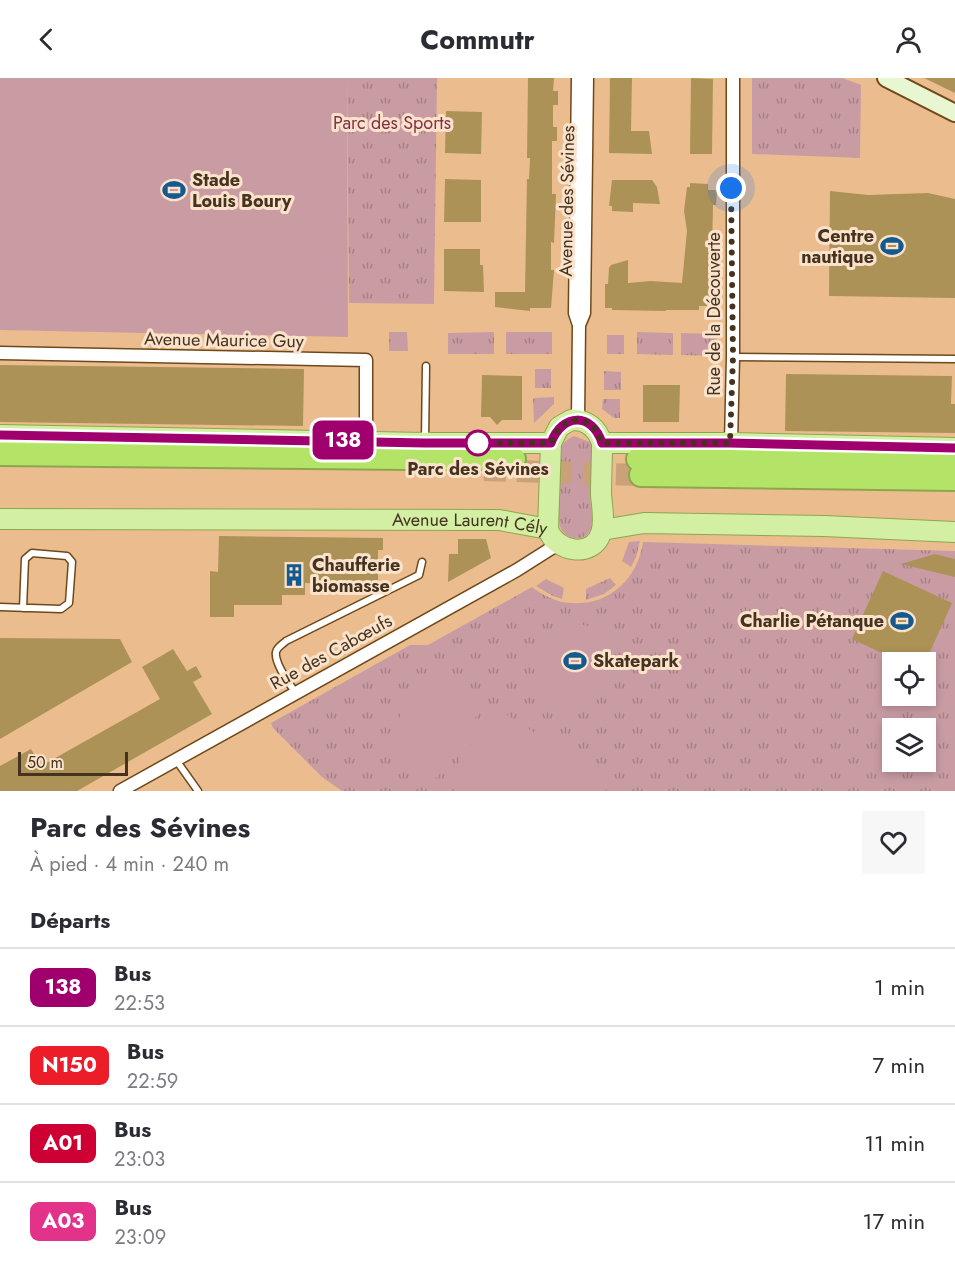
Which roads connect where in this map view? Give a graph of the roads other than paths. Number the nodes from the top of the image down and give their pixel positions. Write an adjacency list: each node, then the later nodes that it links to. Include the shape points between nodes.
1 (578, 78): 6 (street, Avenue des Sévines, via 575,312)
2 (587, 78): 6 (street, Avenue des Sévines, via 584,313)
3 (733, 78): 8 (street, Rue de la Découverte)
4 (886, 78): 5 (street)
5 (955, 113)
6 (579, 325): 11 (street, Avenue des Sévines)
7 (0, 353): 13 (street, Avenue Maurice Guy, via 366,360)
8 (733, 357): 9 (lane); 17 (street, Rue de la Découverte)
9 (955, 359)
10 (426, 366): 14 (lane)
11 (578, 420): 15 (main road, via 559,427); 16 (main road, via 596,429)
12 (0, 435): 13 (main road)
13 (366, 441): 14 (main road)
14 (425, 443): 15 (main road)
15 (551, 443): 26 (main road)
16 (602, 443): 17 (main road); 24 (main road)
17 (730, 443): 18 (main road)
18 (955, 448)
19 (0, 454): 20 (highway)
20 (514, 459)
21 (955, 462): 22 (highway, via 639,467)
22 (955, 479)
23 (0, 519): 26 (main road, Avenue Laurent Cély, via 499,520)
24 (602, 530): 25 (main road, via 644,523); 26 (main road, Avenue Laurent Cély, via 588,548 572,550)
25 (955, 532)
26 (553, 536): 30 (street, Rue des Cabœufs, via 518,570)
27 (422, 562): 30 (lane, via 419,575 286,641 278,649 281,669)
28 (0, 607): 29 (lane)
29 (23, 608): 29 (lane, via 61,609 69,603 72,562 67,556 32,553 25,559)
30 (295, 692): 31 (street, Rue des Cabœufs)
31 (176, 759): 32 (street, Rue des Cabœufs); 33 (lane)
32 (120, 791)
33 (198, 791)

